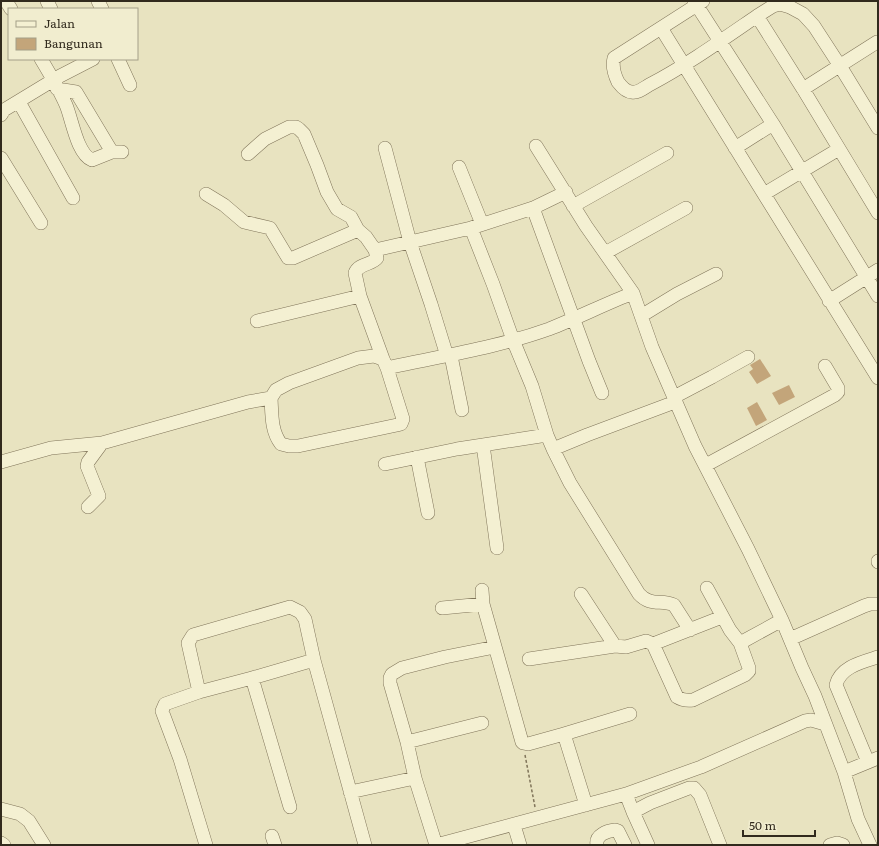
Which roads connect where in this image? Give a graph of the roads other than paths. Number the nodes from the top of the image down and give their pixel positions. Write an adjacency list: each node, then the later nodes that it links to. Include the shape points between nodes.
1 (698, 2): 4 (street); 5 (street)
2 (779, 2): 3 (street); 11 (street, via 803,14 814,26)
3 (757, 16): 5 (street); 14 (street)
4 (661, 28): 10 (street); 10 (street, via 614,58 613,68 618,81 632,93)
5 (720, 41): 10 (street); 17 (street)
6 (878, 43): 11 (street)
7 (42, 60): 12 (street)
8 (118, 60): 13 (street)
9 (85, 61): 12 (street)
10 (685, 65): 21 (street)
11 (840, 66): 14 (street); 18 (street)
12 (55, 84): 12 (street, via 86,156 92,160 117,152 76,92); 15 (street)
13 (130, 85)
14 (803, 89): 22 (street)
15 (19, 102): 16 (street); 31 (street)
16 (2, 111)
17 (773, 124): 21 (street); 27 (street)
18 (878, 128)
19 (536, 146): 28 (street)
20 (385, 148): 39 (street)
21 (735, 148): 30 (street)
22 (839, 149): 27 (street); 35 (street)
23 (667, 153): 32 (street)
24 (248, 154): 38 (street, via 265,139 289,127 299,129 304,134 327,192 337,209 351,217)
25 (1, 158): 36 (street)
26 (459, 167): 37 (street)
27 (802, 172): 30 (street); 44 (street)
28 (566, 192): 32 (street); 33 (street)
29 (206, 194): 38 (street, via 244,222 270,228 288,258)
30 (764, 194): 48 (street)
31 (73, 198)
32 (573, 206): 41 (street)
33 (533, 208): 37 (street); 50 (street)
34 (686, 208): 41 (street)
35 (878, 213)
36 (41, 223)
37 (476, 226): 39 (street); 52 (street)
38 (358, 230): 40 (street)
39 (410, 242): 40 (street); 53 (street)
40 (375, 250): 46 (street, via 377,258 360,267 355,273)
41 (605, 253): 45 (street)
42 (878, 270): 44 (street)
43 (716, 274): 49 (street)
44 (866, 278): 47 (street); 48 (street)
45 (633, 293): 49 (street); 50 (street)
46 (360, 296): 51 (street); 55 (street)
47 (878, 296)
48 (829, 301): 57 (street)
49 (641, 316): 60 (street)
50 (573, 319): 52 (street); 58 (street)
51 (257, 322)
52 (513, 340): 53 (street); 62 (street, via 532,386)
53 (449, 356): 55 (street); 61 (street)
54 (748, 357): 60 (street)
55 (385, 363): 59 (street, via 374,356 358,358 289,382 276,390); 59 (street, via 403,419 401,424 289,446 281,444 276,438)
56 (825, 366): 69 (street, via 838,388 835,395)
57 (878, 378)
58 (602, 393)
59 (271, 398): 63 (street)
60 (674, 399): 65 (street); 69 (street)
61 (462, 410)
62 (547, 434): 64 (street); 65 (street)
63 (102, 442): 67 (street, via 51,448); 70 (street, via 87,466 99,496)
64 (483, 445): 66 (street); 72 (street)
65 (553, 449): 81 (street, via 570,483 639,594 649,601 674,605)
66 (417, 457): 68 (street); 71 (street)
67 (1, 462)
68 (385, 464)
69 (706, 465): 80 (street)
70 (88, 507)
71 (428, 513)
72 (496, 548)
73 (707, 588): 79 (street)
74 (482, 590): 76 (street)
75 (581, 594): 85 (street)
76 (483, 604): 78 (street); 86 (street)
77 (878, 604): 82 (street, via 864,606)
78 (442, 608)
79 (722, 617): 81 (street); 83 (street)
80 (782, 620): 82 (street); 83 (street)
81 (690, 630): 84 (street)
82 (790, 639): 94 (street)
83 (740, 643): 84 (street, via 749,672 688,701 677,697)
84 (653, 644): 85 (street, via 646,641 626,647)
85 (615, 646): 88 (street)
86 (495, 647): 95 (street, via 523,744); 96 (street, via 402,668 392,674 390,683)
87 (878, 657): 97 (street, via 842,672 836,685)
88 (529, 659)
89 (314, 660): 90 (street); 91 (street, via 305,618 290,607 193,635 188,643); 100 (street)
90 (252, 678): 91 (street); 103 (street)
91 (199, 692): 111 (street, via 166,704 162,711 180,759)
92 (630, 714): 95 (street)
93 (482, 723): 96 (street)
94 (825, 724): 98 (street); 101 (street, via 811,720 801,722 701,767)
95 (564, 734): 102 (street)
96 (408, 742): 99 (street)
97 (873, 760): 98 (street)
98 (844, 772): 121 (street, via 858,819)
99 (415, 778): 100 (street); 113 (street)
100 (350, 792): 112 (street)
101 (626, 794): 102 (street); 105 (street)
102 (586, 805): 106 (street)
103 (290, 807)
104 (1, 809): 110 (street, via 24,817 33,826)
105 (633, 812): 117 (street); 118 (street, via 694,788 700,795)
106 (514, 825): 108 (street); 114 (street)
107 (1, 843): 109 (street)
108 (453, 843): 113 (street)
109 (4, 845)
110 (44, 845)
111 (206, 845)
112 (365, 845)
113 (436, 845)
114 (520, 845)
115 (597, 845): 116 (street, via 598,837 615,830)
116 (625, 845)
117 (648, 845)
118 (720, 845)
119 (830, 845): 120 (street, via 837,842)
120 (843, 845)
121 (870, 845)

